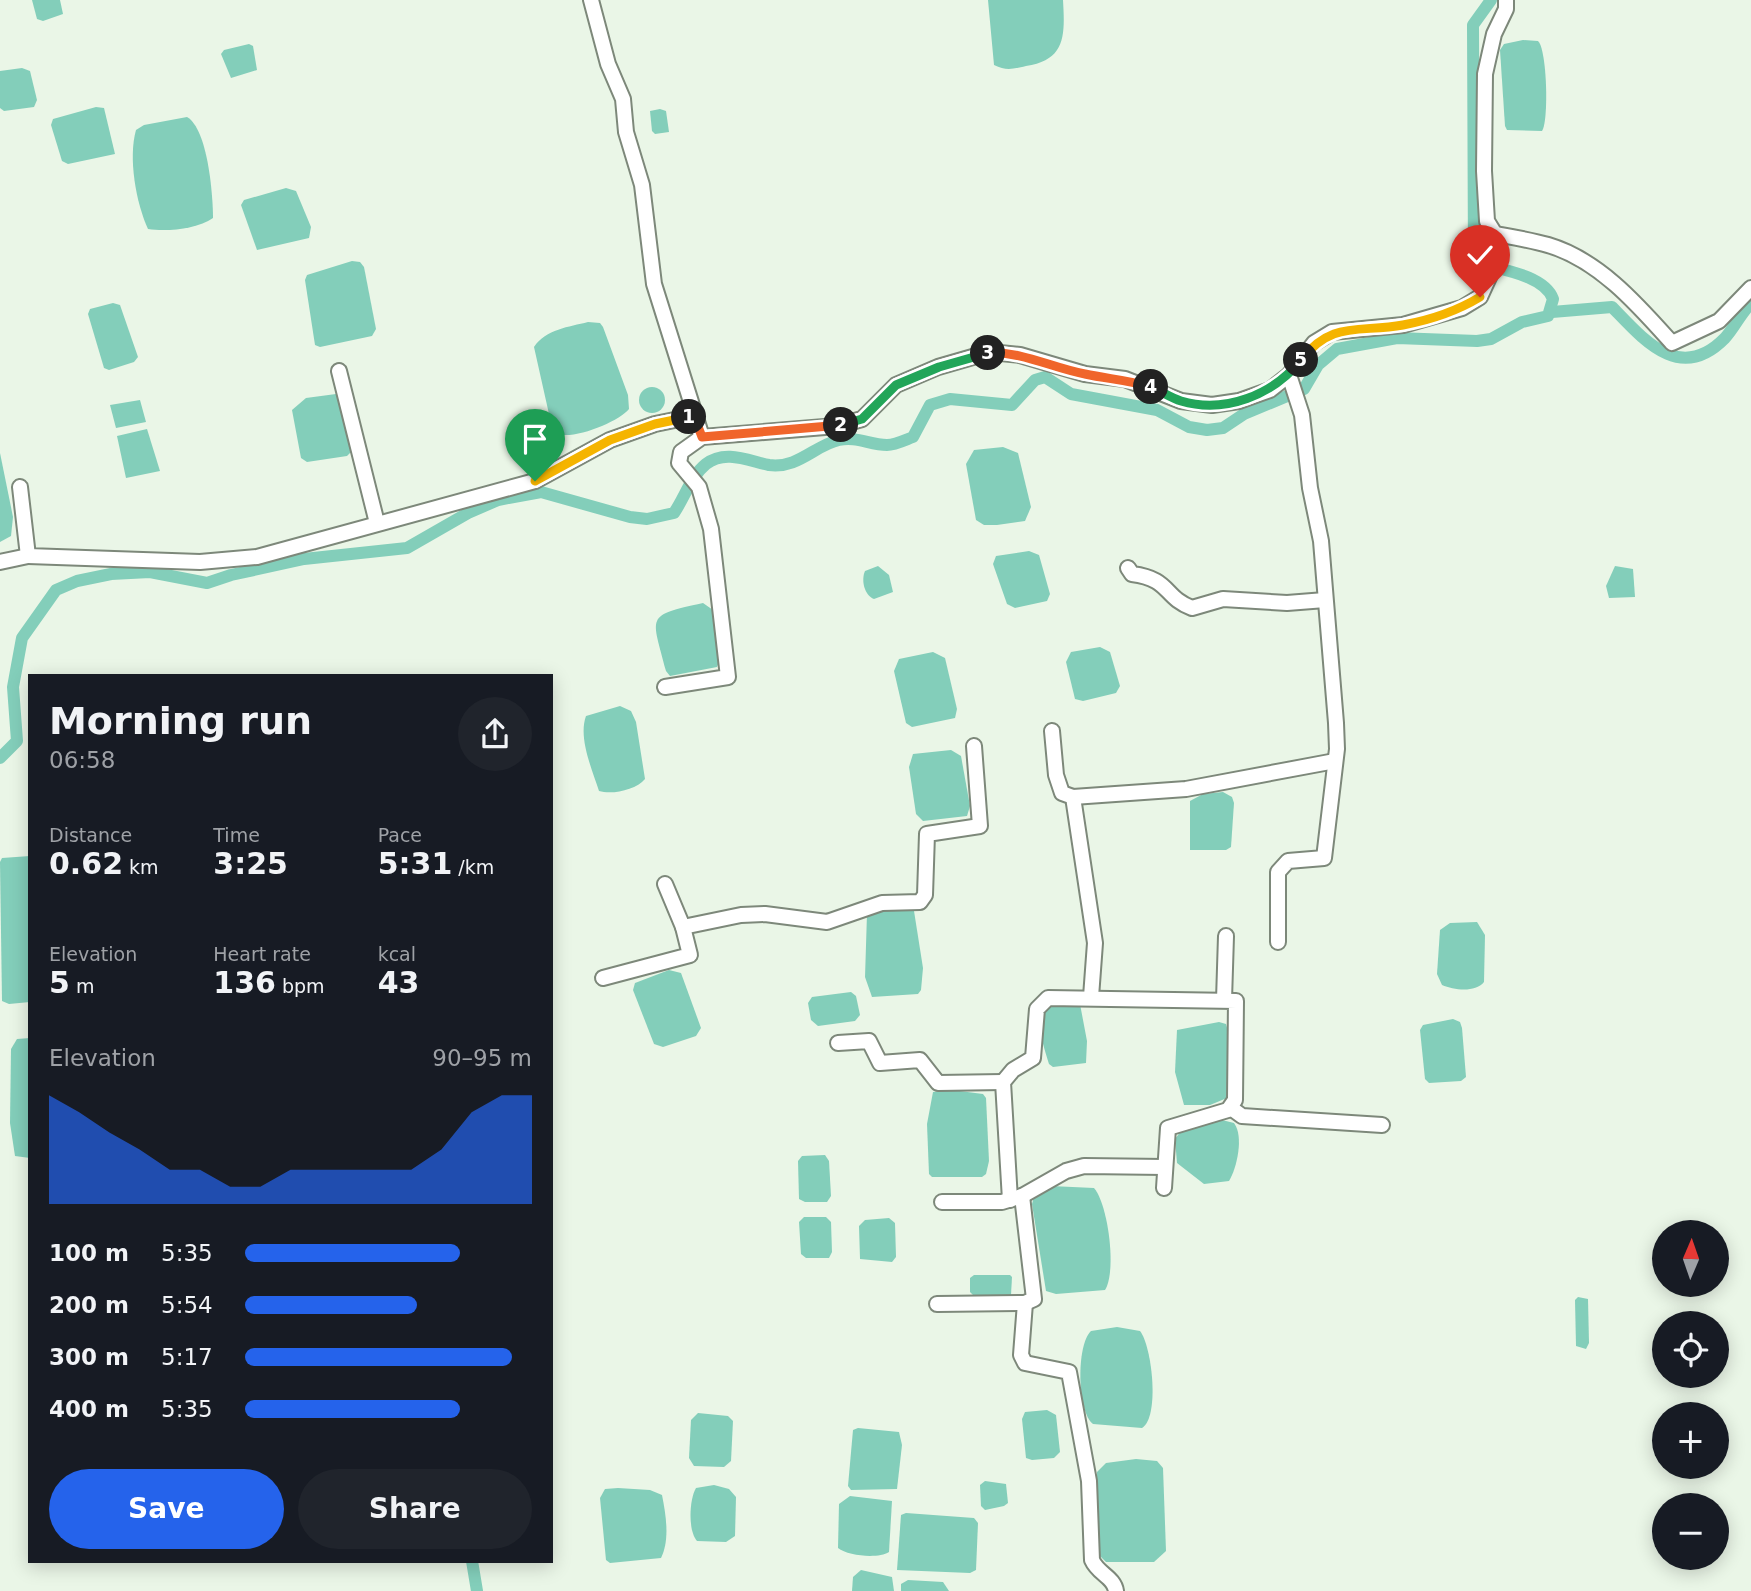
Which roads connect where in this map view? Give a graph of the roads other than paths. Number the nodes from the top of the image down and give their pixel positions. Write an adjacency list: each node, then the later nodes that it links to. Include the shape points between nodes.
1 (591, 0): 7 (street, via 608,64 623,99 626,132 642,185 654,284)
2 (1506, 0): 3 (street, via 1485,74 1485,196 1487,221)
3 (1494, 234): 4 (street, via 1550,245 1591,265 1638,305 1672,343 1719,321); 6 (street, via 1494,268 1480,297 1462,308 1403,325 1332,332 1314,343)
4 (1751, 288)
5 (339, 371): 10 (street)
6 (1289, 375): 8 (street, via 1270,390 1213,405 1181,401 1125,379 990,352 896,385 862,419 836,426); 14 (street, via 1302,415)
7 (694, 416): 8 (street); 10 (street, via 610,440 535,481)
8 (702, 437): 15 (street, via 681,452 679,463 699,487 711,529 728,677)
9 (20, 487): 11 (street)
10 (377, 523): 11 (street, via 257,557 200,562)
11 (28, 556): 12 (street)
12 (0, 562)
13 (1128, 568): 14 (street, via 1132,574 1158,579 1192,608 1223,599)
14 (1325, 600): 18 (street)
15 (665, 687)
16 (1052, 731): 19 (street, via 1056,775 1062,793)
17 (974, 746): 21 (street, via 980,826 927,834 925,895 920,902 882,903 827,922 765,914)
18 (1335, 761): 19 (street, via 1186,789); 23 (street, via 1324,858 1288,861 1279,872)
19 (1073, 797): 25 (street, via 1094,943)
20 (665, 884): 21 (street)
21 (683, 927): 24 (street, via 690,955)
22 (1226, 936): 26 (street)
23 (1278, 942)
24 (603, 978)
25 (1091, 997): 26 (street); 28 (street, via 1041,1002 1033,1058)
26 (1224, 1000): 29 (street, via 1236,1000 1236,1092)
27 (838, 1043): 28 (street, via 869,1041 880,1063 920,1060 938,1083)
28 (1003, 1082): 33 (street)
29 (1231, 1108): 30 (street, via 1242,1116); 31 (street, via 1168,1128)
30 (1382, 1125)
31 (1165, 1167): 32 (street); 33 (street, via 1084,1166 1046,1180)
32 (1164, 1188)
33 (1016, 1198): 34 (street); 35 (street, via 1034,1299)
34 (942, 1202)
35 (1025, 1303): 36 (street); 37 (street, via 1021,1355 1025,1363 1069,1372 1089,1482 1092,1560 1095,1568 1113,1581)
36 (937, 1304)
37 (1116, 1591)

